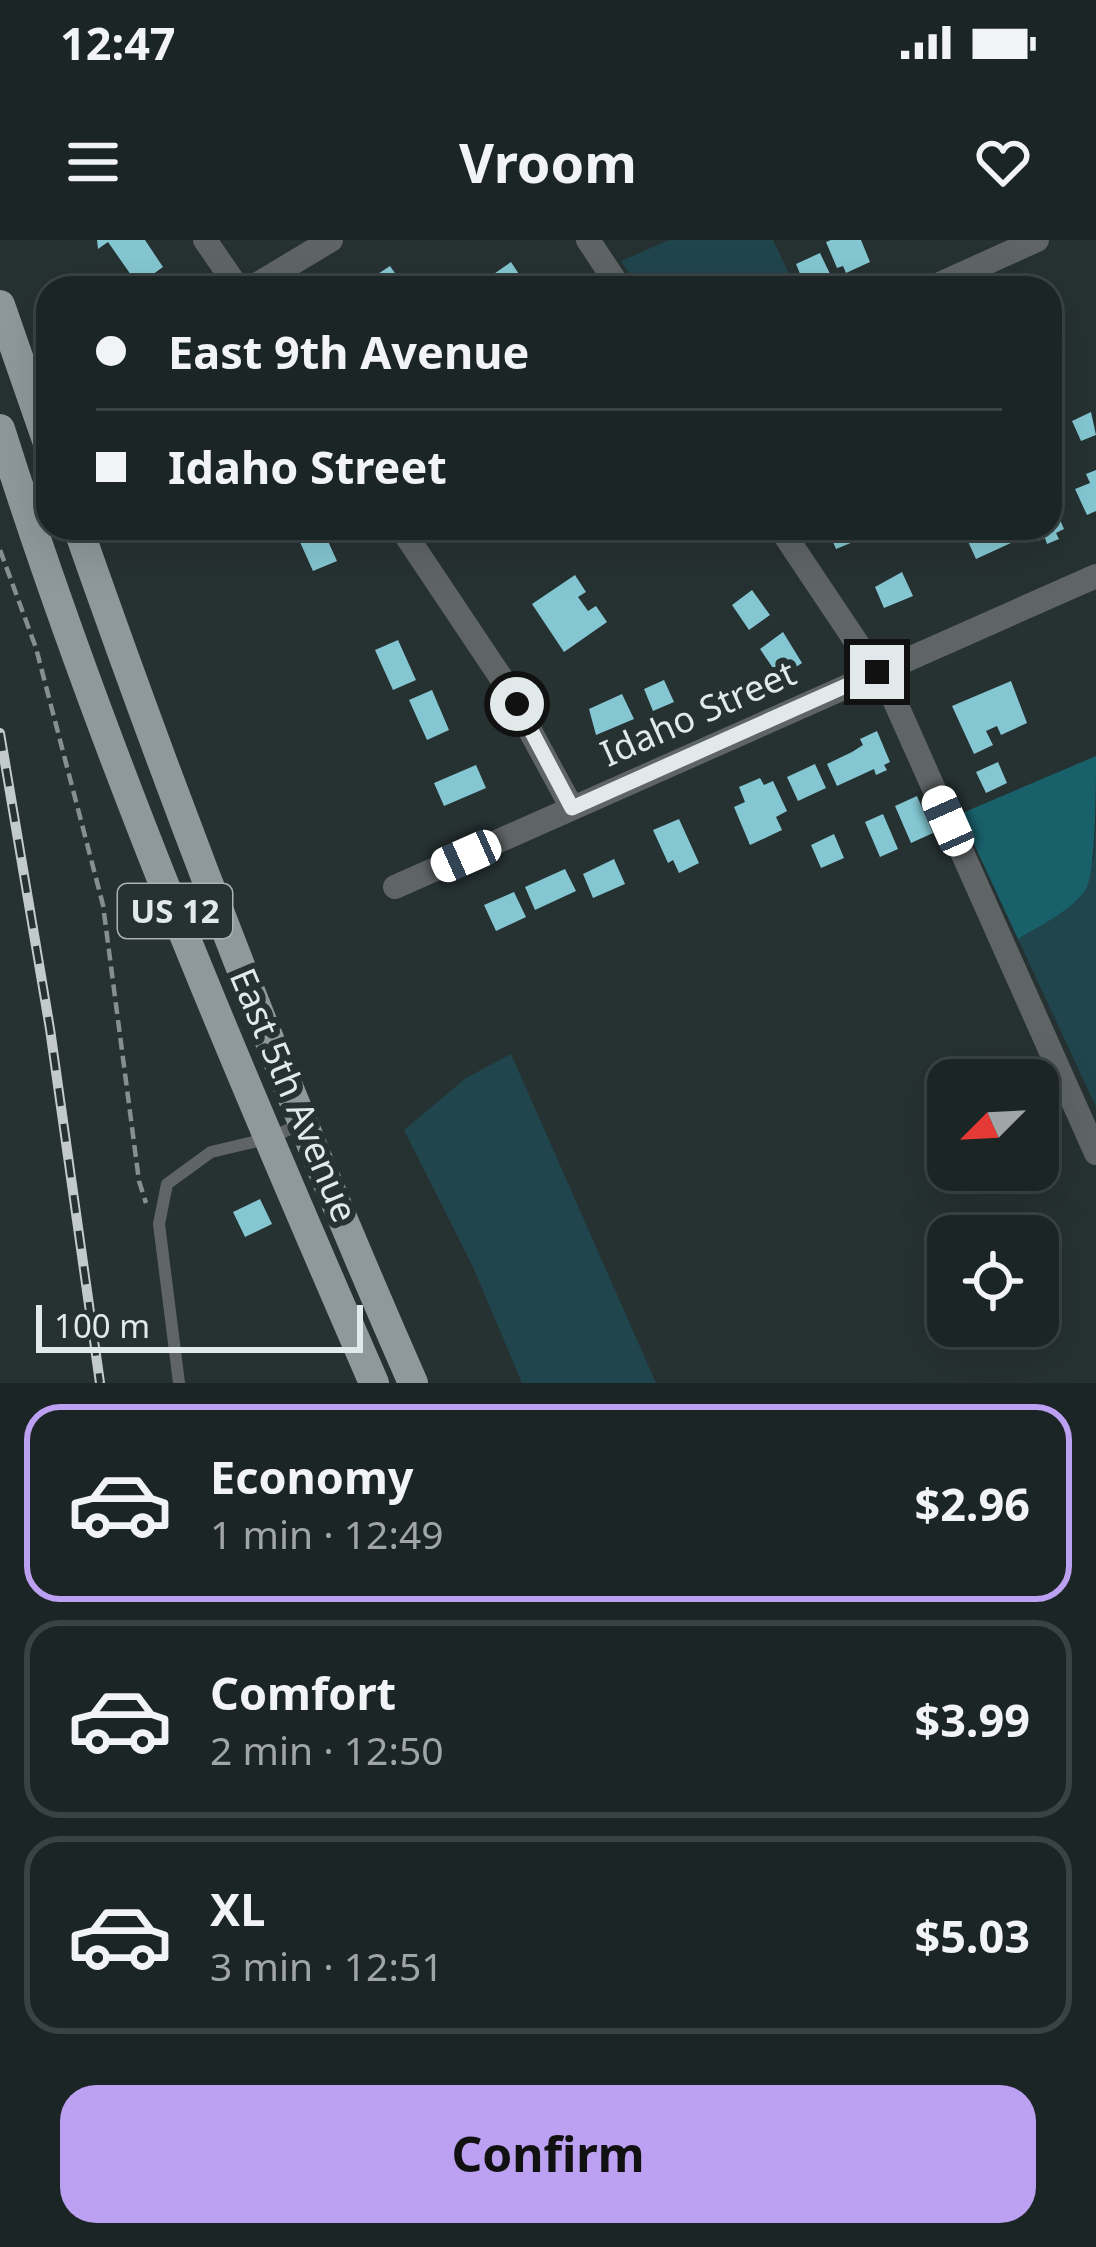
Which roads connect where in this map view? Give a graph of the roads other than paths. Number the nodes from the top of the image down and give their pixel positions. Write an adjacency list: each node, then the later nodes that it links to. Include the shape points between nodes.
1 (205, 240): 5 (street)
2 (332, 240): 6 (street)
3 (588, 240): 7 (street)
4 (1037, 240): 8 (street)
5 (230, 276)
6 (271, 276)
7 (612, 276)
8 (958, 276)
9 (0, 304): 10 (main road)
10 (36, 375)
11 (0, 430): 12 (main road, East 5th Avenue / US 12)
12 (36, 534)
13 (38, 540): 22 (main road, East 5th Avenue / US 12, via 107,740)
14 (82, 540): 21 (main road, East 5th Avenue / US 12)
15 (409, 540): 19 (street, via 502,679)
16 (789, 540): 18 (street)
17 (1096, 576): 18 (street, Idaho Street)
18 (877, 672): 19 (street, Idaho Street); 23 (street)
19 (572, 808): 20 (street, Idaho Street)
20 (395, 887)
21 (304, 1123): 22 (lane); 26 (main road, East 5th Avenue / US 12)
22 (270, 1138): 24 (lane, via 211,1151 167,1184 159,1224); 25 (main road, East 5th Avenue / US 12)
23 (1096, 1153)
24 (179, 1383)
25 (374, 1383)
26 (413, 1383)

